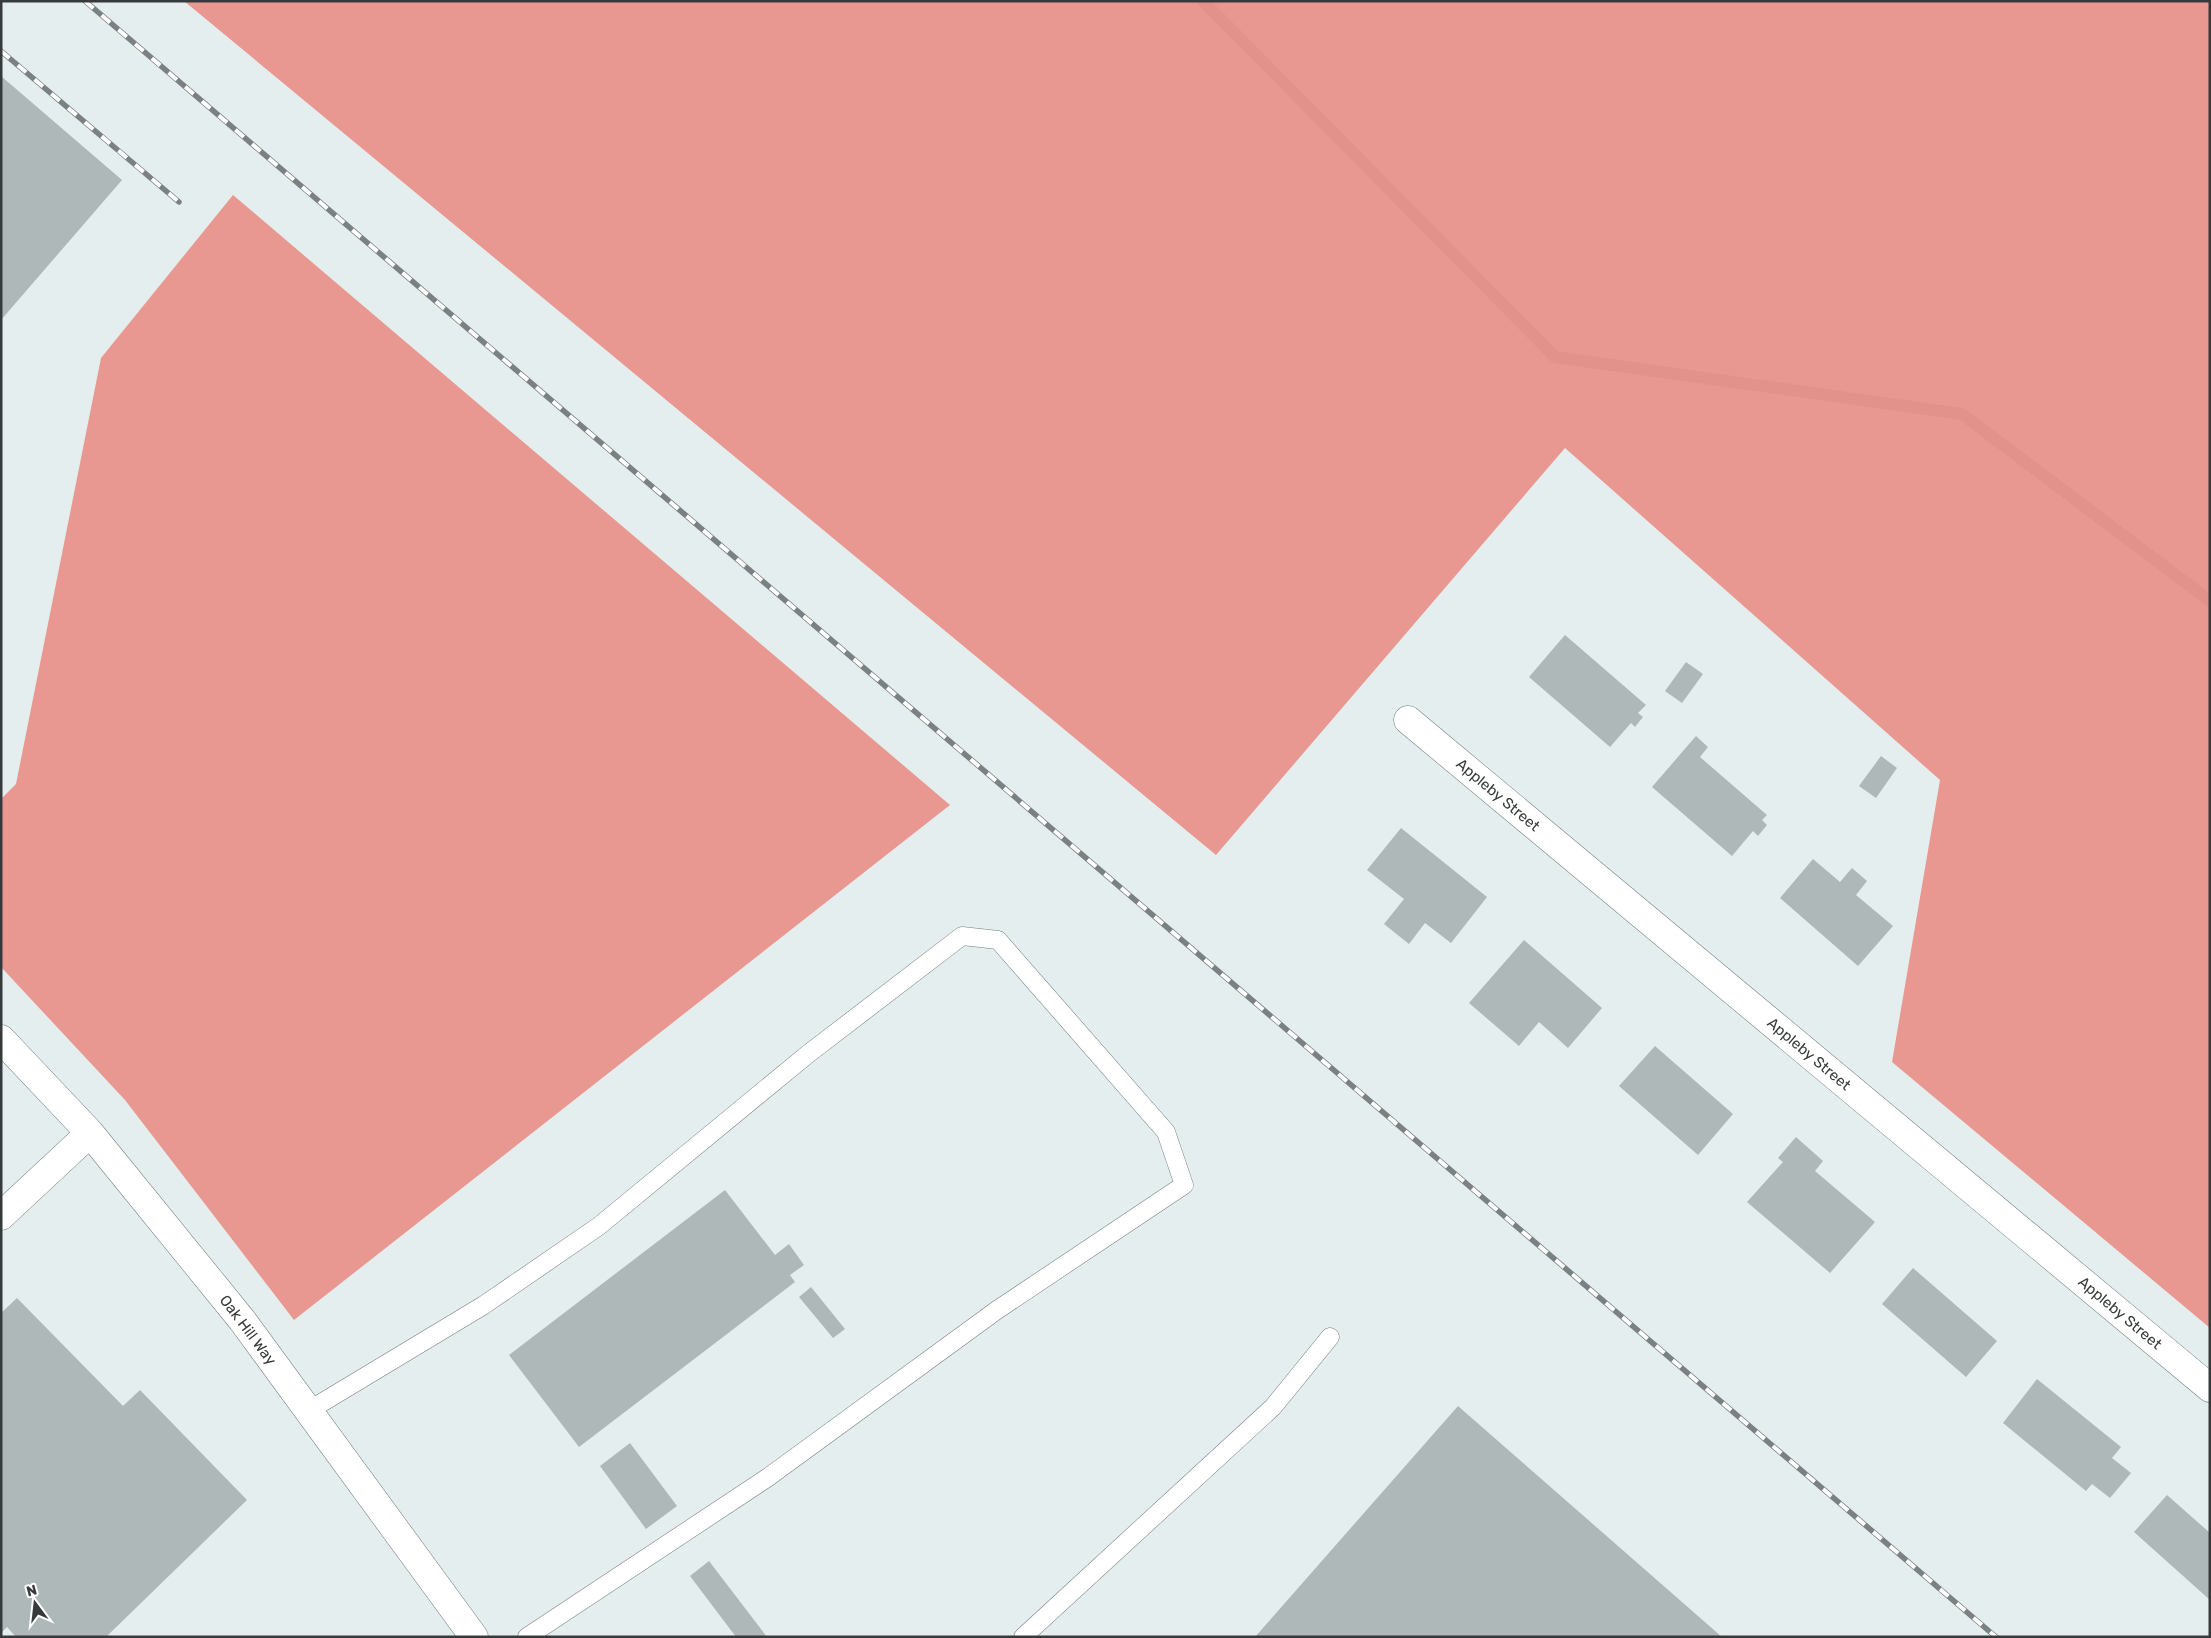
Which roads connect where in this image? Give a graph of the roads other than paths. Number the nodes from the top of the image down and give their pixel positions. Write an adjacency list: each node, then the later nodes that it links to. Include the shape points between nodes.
1 (1408, 720): 6 (street, Appleby Street)
2 (1, 1039): 3 (street, Oak Hill Way)
3 (90, 1133): 4 (street); 7 (street, Oak Hill Way, via 242,1320)
4 (1, 1216)
5 (1330, 1337): 10 (lane, via 1273,1407)
6 (2210, 1388)
7 (308, 1411): 8 (street, Oak Hill Way); 9 (lane, via 484,1305 599,1226 808,1054 962,936 998,940 1166,1132 1184,1185 997,1310 767,1478)
8 (474, 1637)
9 (528, 1637)
10 (1023, 1637)

